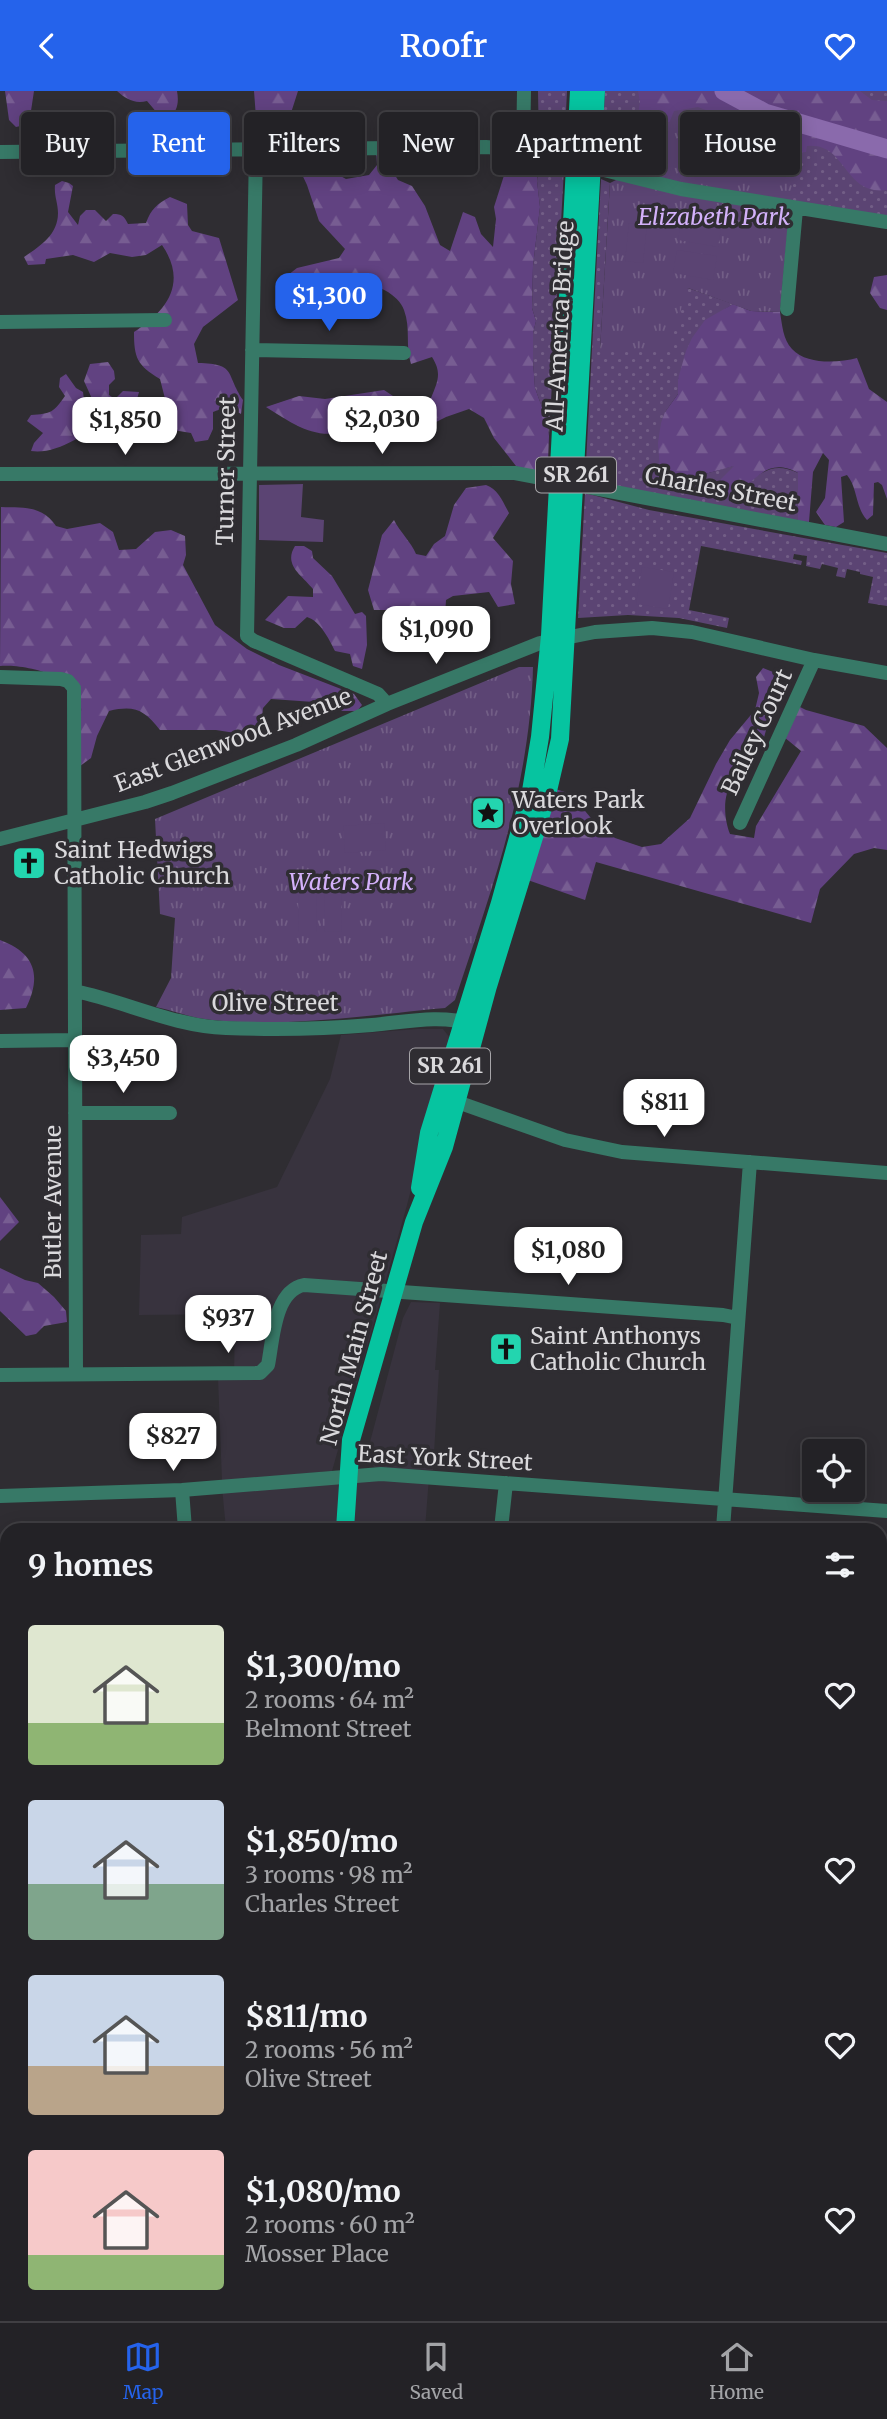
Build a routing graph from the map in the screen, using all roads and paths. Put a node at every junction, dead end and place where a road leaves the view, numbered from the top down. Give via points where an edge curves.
1 (524, 91) edge
2 (579, 91) edge
3 (596, 91) edge
4 (525, 112) edge
5 (365, 149) edge
6 (492, 149) edge
7 (244, 150) edge
8 (0, 152) edge
9 (256, 175) edge
10 (624, 175) edge
11 (796, 209) junction
12 (887, 222) edge
13 (787, 309) dead end
14 (165, 320) dead end
15 (0, 322) edge
16 (252, 350) junction
17 (404, 353) dead end
18 (0, 474) edge
19 (248, 474) junction
20 (887, 544) edge
21 (814, 660) junction
22 (887, 673) edge
23 (0, 677) edge
24 (387, 704) junction
25 (73, 821) junction
26 (740, 823) dead end
27 (0, 839) edge
28 (522, 852) junction
29 (75, 991) junction
30 (474, 1015) junction
31 (75, 1040) junction
32 (0, 1041) edge
33 (448, 1099) junction
34 (75, 1113) junction
35 (170, 1113) dead end
36 (750, 1162) junction
37 (887, 1173) edge
38 (394, 1292) junction
39 (737, 1318) junction
40 (76, 1374) junction
41 (0, 1375) edge
42 (347, 1476) junction
43 (506, 1483) junction
44 (182, 1490) junction
45 (0, 1496) edge
46 (725, 1499) junction
47 (887, 1511) edge
48 (185, 1523) edge
49 (345, 1523) edge
50 (502, 1523) edge
51 (723, 1523) edge

1 - 4 street
2 - 28 main road, All-America Bridge / SR 261 via 546,684
3 - 28 main road, All-America Bridge / SR 261 via 560,739 547,795
5 - 6 street
7 - 8 street
9 - 16 street, Turner Street
10 - 11 street
11 - 12 street
11 - 13 street
14 - 15 street
16 - 17 street
16 - 19 street, Turner Street
18 - 19 street, Charles Street
19 - 20 street, Charles Street via 515,473
19 - 24 street, Turner Street via 247,638 378,694
21 - 22 street, East Glenwood Avenue
21 - 24 street, East Glenwood Avenue via 691,632 652,628 595,632 540,643
21 - 26 street, Bailey Court
23 - 25 street, Butler Avenue via 61,678 72,685
24 - 25 street, East Glenwood Avenue via 172,793
25 - 27 street, East Glenwood Avenue
25 - 29 street, Butler Avenue
28 - 30 main road, North Main Street / SR 261
29 - 30 street, Olive Street via 174,1021 223,1028 370,1025
29 - 31 street, Butler Avenue
30 - 33 main road, North Main Street / SR 261
31 - 32 street
31 - 34 street, Butler Avenue
33 - 36 street via 589,1146 654,1156
33 - 38 main road, North Main Street / SR 261 via 444,1147 414,1222
34 - 35 street
34 - 40 street, Butler Avenue
36 - 37 street
36 - 39 street
38 - 39 street
38 - 40 street via 295,1287 283,1300 268,1365 260,1373
38 - 42 main road, North Main Street / SR 261 via 351,1440
39 - 46 street
40 - 41 street
42 - 43 street, East York Street
42 - 44 street, East York Street
42 - 49 main road, North Main Street / SR 261
43 - 46 street, East York Street
43 - 50 street
44 - 45 street, East York Street
44 - 48 street
46 - 47 street, East York Street
46 - 51 street

